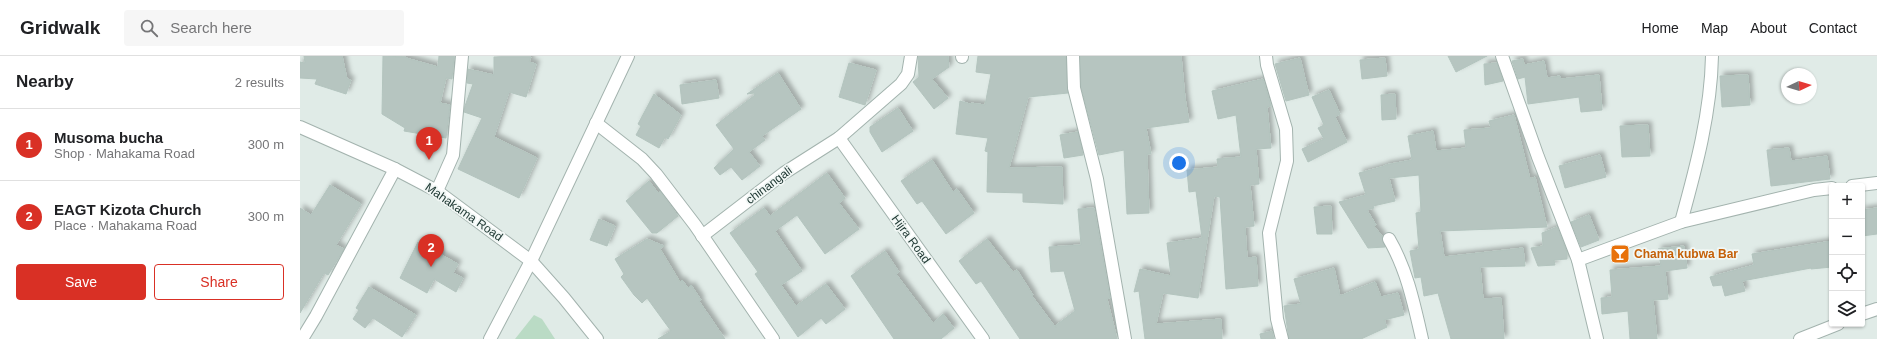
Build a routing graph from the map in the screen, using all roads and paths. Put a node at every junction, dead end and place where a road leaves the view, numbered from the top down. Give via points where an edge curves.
1 (462, 56) edge
2 (628, 56) edge
3 (912, 56) edge
4 (1073, 56) edge
5 (1266, 56) edge
6 (1502, 56) edge
7 (1712, 56) edge
8 (596, 123) junction
9 (300, 128) edge
10 (839, 138) junction
11 (395, 169) junction
12 (1877, 183) edge
13 (1865, 184) edge
14 (1829, 188) edge
15 (437, 191) junction
16 (1681, 222) junction
17 (702, 236) junction
18 (1389, 239) dead end
19 (1578, 260) junction
20 (531, 262) junction
21 (1877, 309) edge
22 (1865, 313) edge
23 (1830, 327) edge
24 (302, 339) edge
25 (490, 339) edge
26 (597, 339) edge
27 (773, 339) edge
28 (983, 339) edge
29 (1125, 339) edge
30 (1282, 339) edge
31 (1422, 339) edge
32 (1597, 339) edge
33 (1800, 339) edge

1 - 15 street via 453,155
2 - 8 street
3 - 10 street, chinangali via 908,74 901,84
4 - 29 street via 1074,88 1097,179
5 - 30 street via 1286,129 1286,161 1269,233 1277,319
6 - 19 street
7 - 16 street via 1710,94
8 - 17 street via 642,159
8 - 20 street
9 - 11 street, Mahakama Road
10 - 17 street, chinangali via 784,173
10 - 28 street, Hijra Road
11 - 15 street, Mahakama Road
11 - 24 street
12 - 13 street
14 - 16 street
15 - 20 street, Mahakama Road
16 - 19 street
17 - 27 street
18 - 31 street via 1401,260
19 - 32 street
20 - 25 street
20 - 26 street, Mahakama Road
21 - 22 street
23 - 33 street

